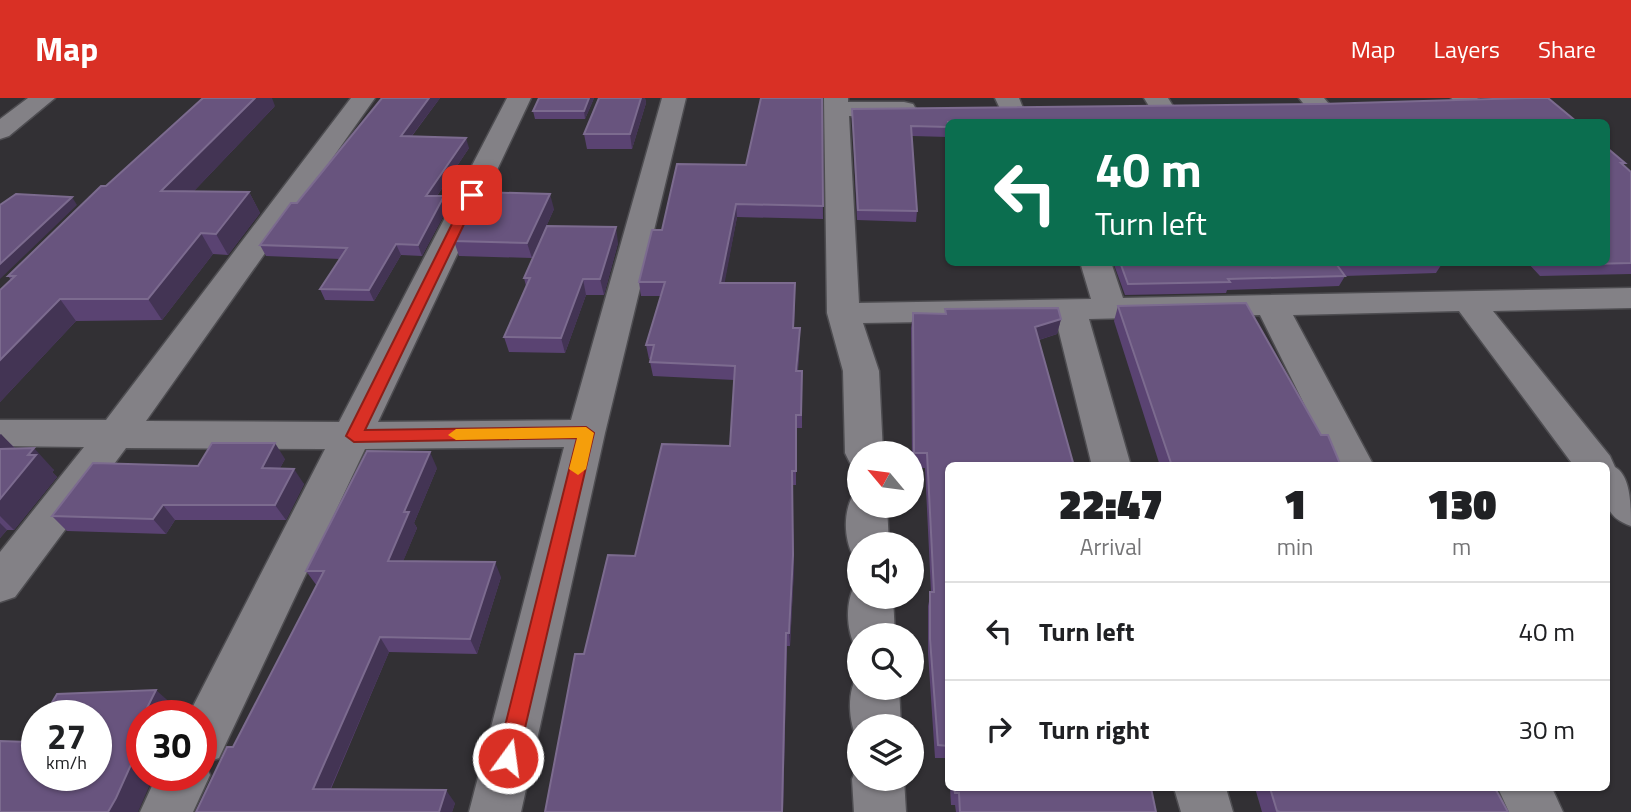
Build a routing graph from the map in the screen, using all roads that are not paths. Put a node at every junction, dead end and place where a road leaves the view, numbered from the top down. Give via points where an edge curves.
1 (43, 98) edge
2 (363, 98) edge
3 (519, 98) edge
4 (674, 98) edge
5 (1464, 99) edge
6 (1503, 99) edge
7 (1438, 101) edge
8 (836, 104) edge
9 (1001, 105) edge
10 (1038, 107) edge
11 (932, 109) edge
12 (1487, 119) edge
13 (0, 131) edge
14 (1096, 266) edge
15 (1631, 298) edge
16 (1468, 302) junction
17 (1272, 307) junction
18 (1111, 309) junction
19 (1070, 310) junction
20 (844, 313) junction
21 (0, 433) edge
22 (586, 433) junction
23 (116, 434) junction
24 (354, 436) junction
25 (864, 441) edge
26 (1111, 462) edge
27 (1353, 462) edge
28 (1593, 462) edge
29 (1610, 484) edge
30 (1631, 510) edge
31 (0, 584) edge
32 (217, 709) edge
33 (176, 791) edge
34 (879, 791) edge
35 (1201, 791) edge
36 (1526, 791) edge
37 (166, 812) edge
38 (495, 812) edge
39 (880, 812) edge
40 (1207, 812) edge
41 (1537, 812) edge

1 - 13 street
2 - 23 street
3 - 24 street
4 - 22 street
5 - 6 street
5 - 7 street
5 - 12 street
8 - 11 street
8 - 20 street
9 - 10 street
14 - 18 street
15 - 16 street
16 - 17 street
16 - 28 street
17 - 18 street
17 - 27 street
18 - 19 street
19 - 20 street
19 - 26 street
20 - 25 street via 861,371
21 - 23 street
22 - 24 street
22 - 38 street
23 - 24 street
23 - 31 street
24 - 32 street
29 - 30 street
33 - 37 street
34 - 39 street
35 - 40 street
36 - 41 street

